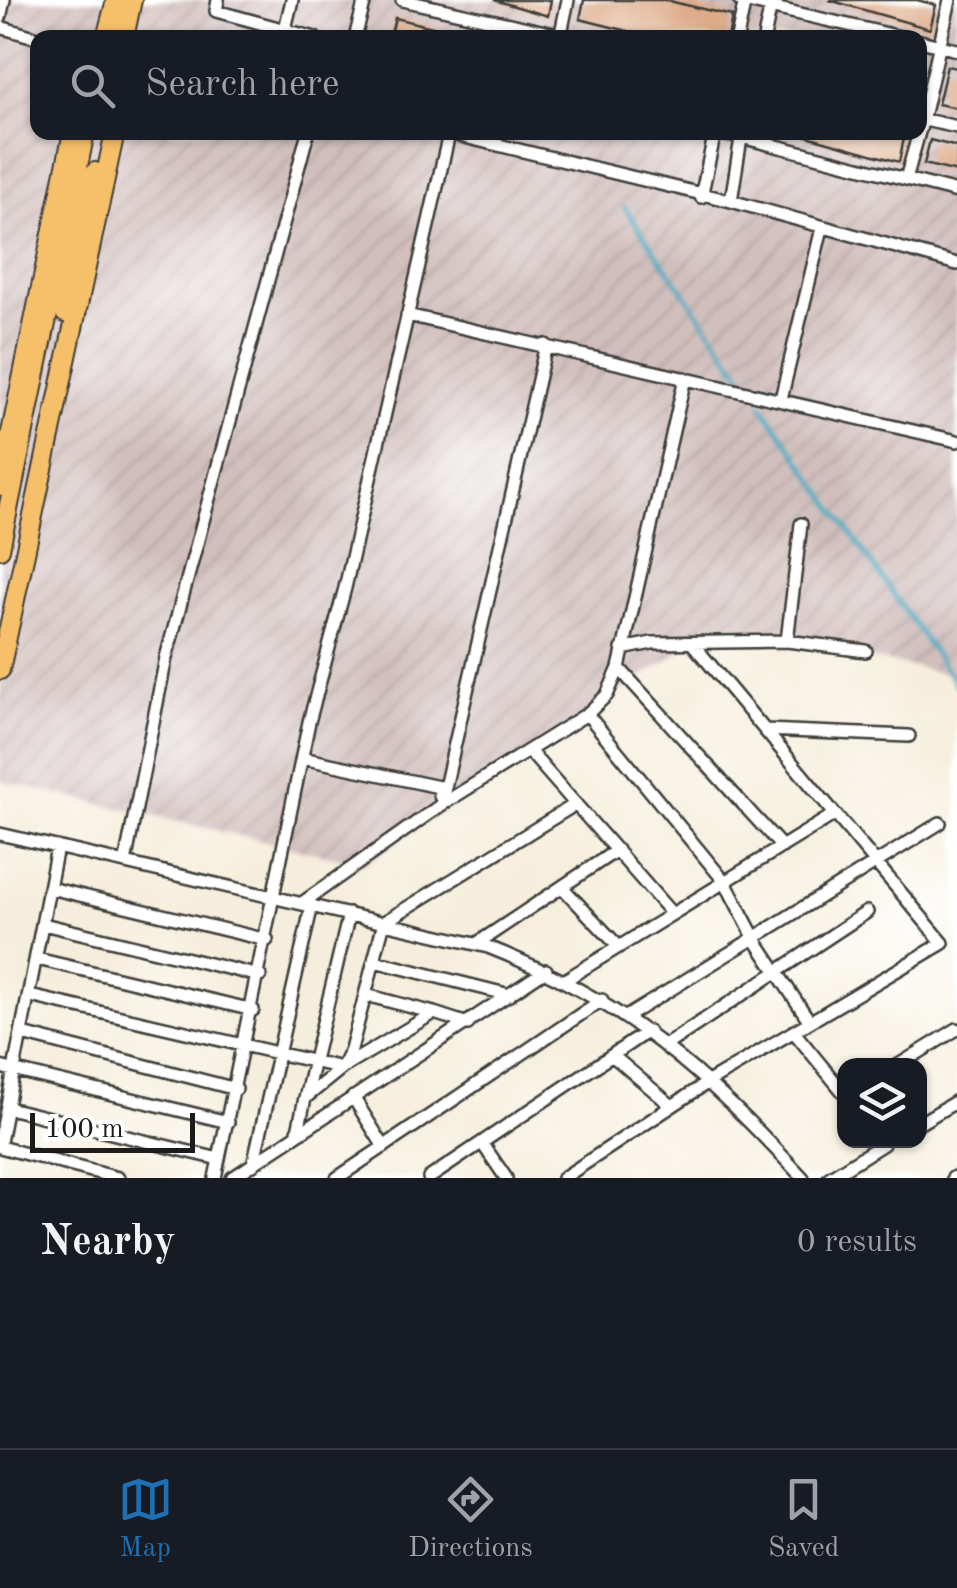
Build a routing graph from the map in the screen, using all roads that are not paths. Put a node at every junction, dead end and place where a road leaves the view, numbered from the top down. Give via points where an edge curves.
1 (4, 0) edge
2 (116, 0) edge
3 (132, 0) edge
4 (218, 0) edge
5 (292, 0) edge
6 (365, 0) edge
7 (402, 0) edge
8 (568, 0) edge
9 (743, 0) edge
10 (950, 0) edge
11 (771, 3) edge
12 (0, 18) edge
13 (0, 28) edge
14 (285, 29) junction
15 (108, 30) edge
16 (126, 30) edge
17 (288, 30) edge
18 (358, 30) edge
19 (537, 30) edge
20 (565, 30) edge
21 (737, 30) edge
22 (766, 30) edge
23 (874, 30) edge
24 (30, 36) edge
25 (927, 43) edge
26 (940, 46) junction
27 (957, 50) edge
28 (927, 98) edge
29 (927, 126) edge
30 (957, 127) edge
31 (71, 140) edge
32 (83, 140) edge
33 (102, 140) edge
34 (113, 140) edge
35 (306, 140) edge
36 (444, 140) edge
37 (474, 140) edge
38 (711, 140) edge
39 (741, 140) edge
40 (761, 140) edge
41 (916, 140) edge
42 (906, 179) junction
43 (957, 192) edge
44 (701, 197) junction
45 (731, 201) junction
46 (822, 228) junction
47 (957, 264) edge
48 (407, 314) junction
49 (546, 345) junction
50 (685, 378) junction
51 (781, 399) junction
52 (957, 441) edge
53 (0, 486) edge
54 (801, 524) dead end
55 (0, 549) edge
56 (0, 622) edge
57 (787, 641) junction
58 (692, 643) junction
59 (622, 649) junction
60 (866, 651) dead end
61 (618, 668) junction
62 (0, 670) edge
63 (587, 714) junction
64 (765, 730) junction
65 (909, 736) dead end
66 (530, 752) junction
67 (302, 758) junction
68 (576, 804) junction
69 (441, 806) junction
70 (836, 814) junction
71 (940, 823) dead end
72 (0, 834) edge
73 (782, 846) junction
74 (58, 848) junction
75 (617, 850) junction
76 (125, 863) junction
77 (877, 863) junction
78 (724, 882) junction
79 (562, 886) junction
80 (50, 888) junction
81 (276, 897) junction
82 (307, 904) junction
83 (867, 912) dead end
84 (350, 914) junction
85 (672, 914) junction
86 (384, 922) junction
87 (44, 924) junction
88 (957, 937) edge
89 (267, 940) junction
90 (754, 940) junction
91 (476, 944) junction
92 (619, 947) junction
93 (937, 947) junction
94 (37, 959) junction
95 (374, 961) junction
96 (546, 970) junction
97 (777, 972) junction
98 (260, 976) junction
99 (565, 980) junction
100 (366, 994) junction
101 (510, 995) junction
102 (30, 996) junction
103 (602, 1000) junction
104 (253, 1010) junction
105 (434, 1013) junction
106 (626, 1018) junction
107 (810, 1022) junction
108 (468, 1024) junction
109 (957, 1029) edge
110 (648, 1031) junction
111 (794, 1032) junction
112 (23, 1034) junction
113 (666, 1045) junction
114 (245, 1046) junction
115 (281, 1053) junction
116 (613, 1056) junction
117 (910, 1058) edge
118 (314, 1062) junction
119 (0, 1067) edge
120 (342, 1068) junction
121 (16, 1071) junction
122 (710, 1081) junction
123 (837, 1085) edge
124 (236, 1089) junction
125 (305, 1098) junction
126 (353, 1098) junction
127 (672, 1106) junction
128 (955, 1106) edge
129 (8, 1108) junction
130 (927, 1120) edge
131 (228, 1122) junction
132 (298, 1131) junction
133 (482, 1143) junction
134 (0, 1144) edge
135 (384, 1147) junction
136 (875, 1148) edge
137 (220, 1159) junction
138 (254, 1165) junction
139 (572, 1176) edge
140 (118, 1178) edge
141 (215, 1178) edge
142 (232, 1178) edge
143 (337, 1178) edge
144 (429, 1178) edge
145 (506, 1178) edge
146 (802, 1178) edge
147 (828, 1178) edge

1 - 12 street
2 - 15 highway
3 - 16 highway
4 - 14 street via 216,11
5 - 14 street
6 - 18 street
7 - 19 street
8 - 20 street
9 - 11 street
9 - 21 street
10 - 26 street
11 - 22 street
11 - 23 street
13 - 24 street
14 - 17 street
25 - 26 street
26 - 27 street
26 - 28 street
29 - 30 street
31 - 53 highway
32 - 55 highway
33 - 56 highway
34 - 62 highway
35 - 76 street via 166,658
36 - 48 street
37 - 44 street
38 - 44 street
39 - 45 street
40 - 42 street
41 - 42 street
42 - 43 street
44 - 45 street
45 - 46 street
46 - 47 street
46 - 51 street
48 - 49 street
48 - 67 street
49 - 50 street
49 - 69 street
50 - 51 street
50 - 59 street
51 - 52 street
54 - 57 street
57 - 58 street
57 - 60 street
58 - 59 street
58 - 64 street
59 - 61 street
61 - 63 street via 607,695
61 - 73 street
63 - 66 street
63 - 78 street
64 - 65 street
64 - 70 street
66 - 68 street
66 - 69 street
67 - 69 street via 439,787
67 - 81 street
68 - 75 street
68 - 86 street
69 - 82 street
70 - 73 street
70 - 77 street
71 - 77 street
72 - 74 street
73 - 78 street
74 - 76 street
74 - 80 street
75 - 79 street
75 - 85 street
76 - 81 street
77 - 90 street
77 - 93 street via 944,943
78 - 85 street
78 - 90 street
79 - 91 street
79 - 92 street
80 - 87 street
80 - 89 street
81 - 82 street
81 - 89 street
82 - 84 street
82 - 115 street
83 - 97 street
84 - 86 street
84 - 118 street
85 - 92 street
86 - 91 street
86 - 95 street
87 - 94 street
87 - 98 street
88 - 93 street
89 - 98 street
90 - 97 street
90 - 106 street
91 - 96 street
92 - 99 street
93 - 107 street
94 - 102 street
94 - 104 street
95 - 100 street
95 - 101 street
96 - 99 street
96 - 101 street
97 - 107 street
97 - 113 street
98 - 104 street
99 - 103 street
100 - 105 street
100 - 120 street
101 - 108 street
102 - 112 street
102 - 114 street
103 - 106 street
103 - 135 street
104 - 114 street
105 - 108 street
105 - 120 street
106 - 110 street
107 - 111 street
108 - 126 street
109 - 117 street
110 - 113 street
110 - 116 street
111 - 122 street
111 - 123 street
112 - 121 street
112 - 124 street
113 - 122 street
114 - 115 street
114 - 124 street
115 - 118 street
115 - 138 street
116 - 127 street
116 - 133 street
118 - 120 street
118 - 125 street
119 - 121 street
120 - 125 street
121 - 129 street
121 - 131 street
122 - 127 street
122 - 146 street
124 - 131 street
125 - 132 street
126 - 132 street
126 - 135 street
127 - 139 street
128 - 130 street
129 - 134 street
129 - 137 street
131 - 137 street
132 - 138 street
133 - 144 street
133 - 145 street
134 - 140 street
135 - 143 street
136 - 147 street
137 - 141 street
138 - 142 street

